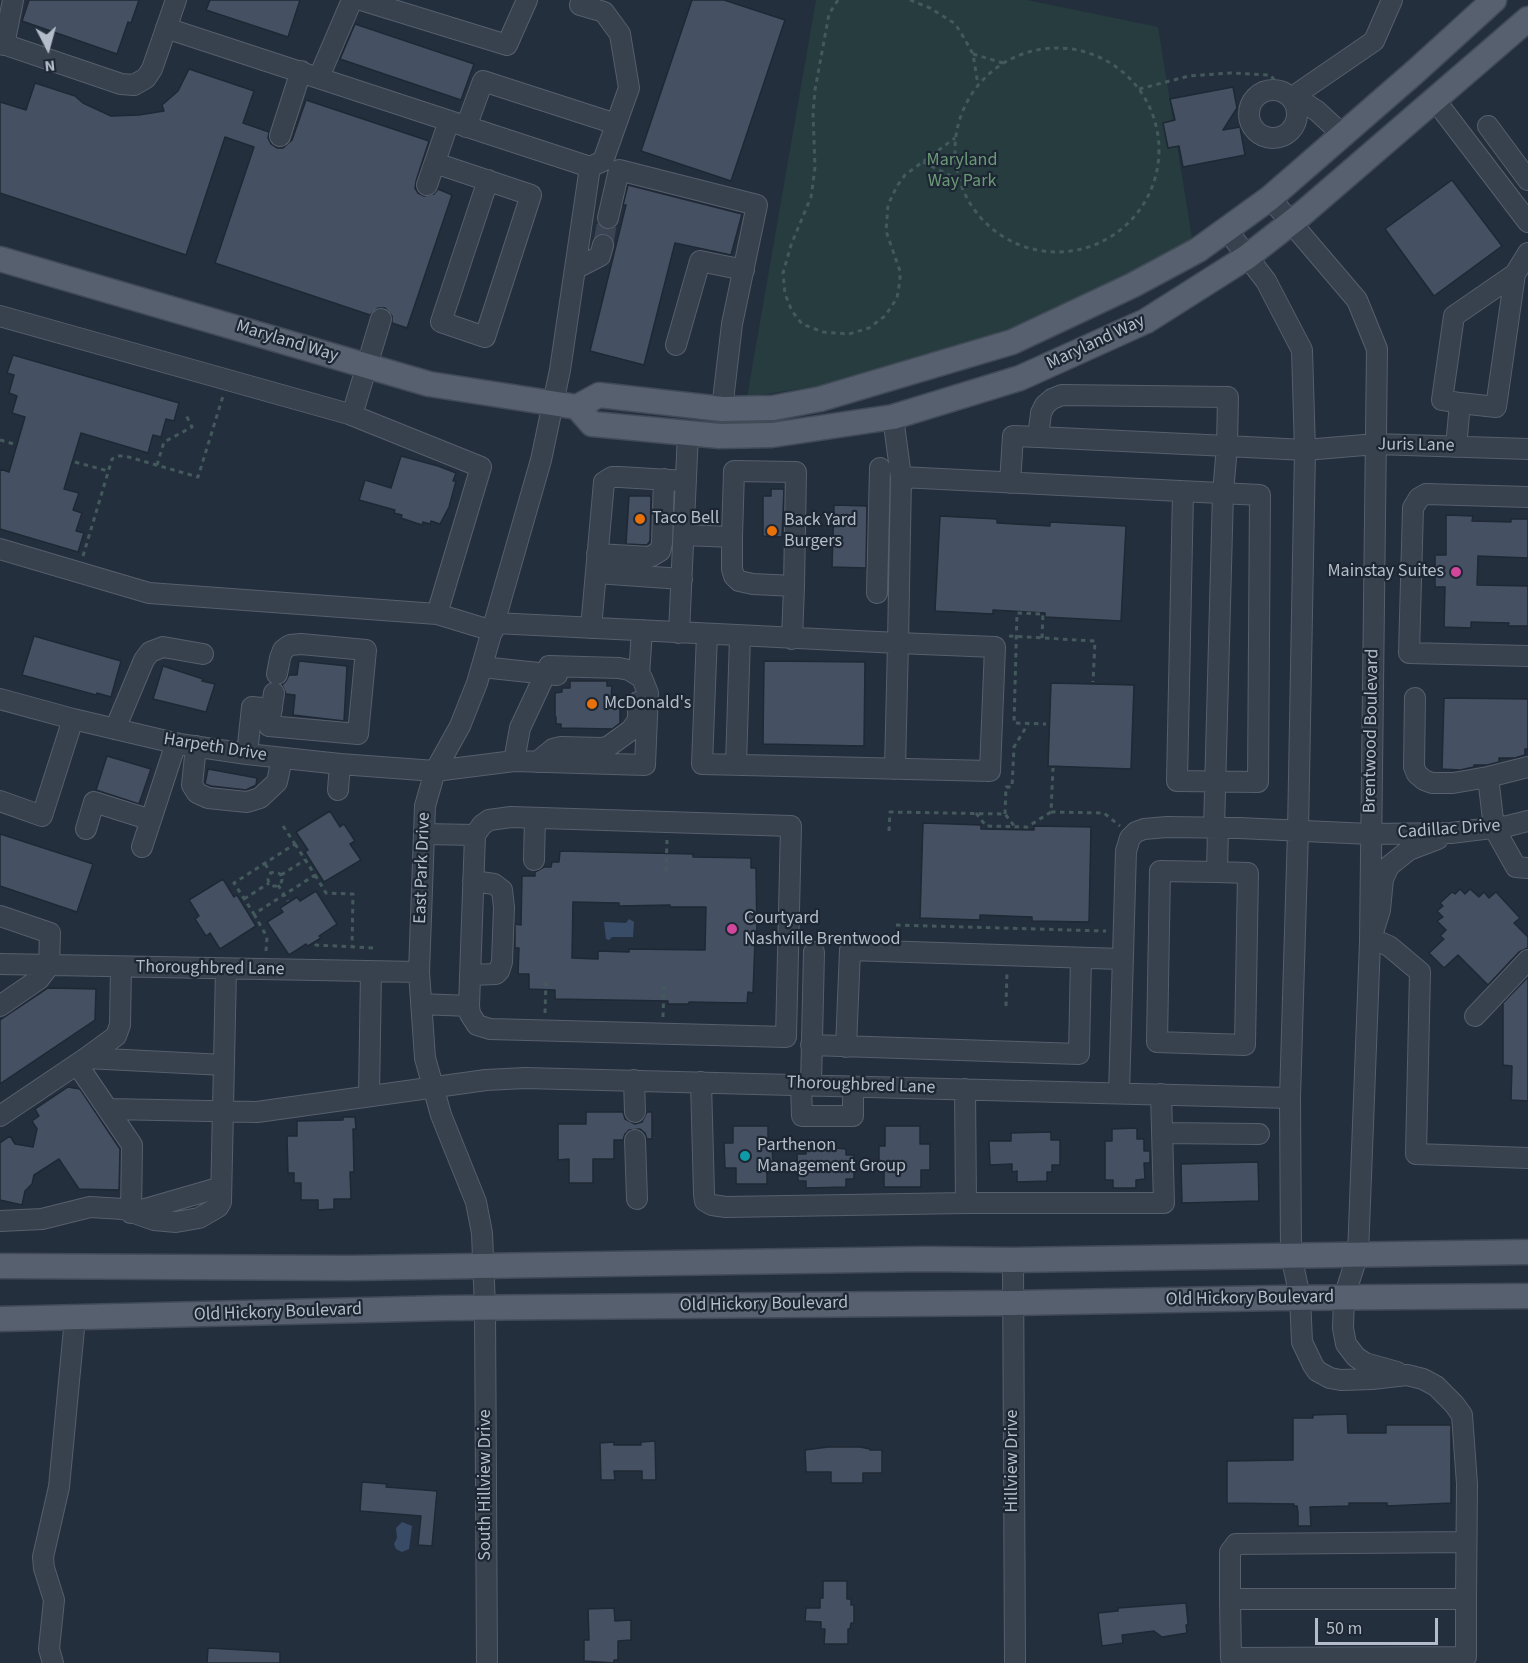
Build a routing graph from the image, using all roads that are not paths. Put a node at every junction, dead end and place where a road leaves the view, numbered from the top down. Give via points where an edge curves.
1 (13, 0) edge
2 (176, 0) edge
3 (352, 0) edge
4 (362, 0) edge
5 (527, 0) edge
6 (1392, 0) edge
7 (1494, 0) edge
8 (1503, 0) edge
9 (580, 5) dead end
10 (1525, 22) edge
11 (166, 28) junction
12 (2, 44) edge
13 (310, 74) junction
14 (1435, 100) junction
15 (458, 124) junction
16 (616, 124) junction
17 (1488, 126) dead end
18 (1343, 135) junction
19 (280, 136) dead end
20 (435, 163) junction
21 (590, 167) junction
22 (488, 180) junction
23 (1528, 180) edge
24 (427, 185) dead end
25 (1270, 198) junction
26 (608, 218) tunnel mouth
27 (1291, 222) junction
28 (1528, 222) edge
29 (1227, 230) junction
30 (603, 245) tunnel mouth
31 (1528, 253) edge
32 (1247, 257) junction
33 (0, 259) edge
34 (575, 269) junction
35 (744, 270) junction
36 (1515, 274) junction
37 (0, 316) edge
38 (381, 319) dead end
39 (676, 345) dead end
40 (367, 366) junction
41 (883, 381) junction
42 (1460, 403) junction
43 (552, 404) junction
44 (577, 407) junction
45 (722, 409) junction
46 (352, 415) junction
47 (893, 417) junction
48 (688, 433) junction
49 (1038, 437) junction
50 (1376, 444) junction
51 (1227, 446) junction
52 (1456, 447) junction
53 (1528, 449) edge
54 (1305, 450) junction
55 (880, 468) dead end
56 (901, 477) junction
57 (664, 479) junction
58 (686, 481) junction
59 (1010, 483) junction
60 (1183, 492) junction
61 (1223, 493) junction
62 (1528, 497) edge
63 (684, 535) junction
64 (732, 537) junction
65 (0, 549) edge
66 (596, 564) junction
67 (682, 579) junction
68 (794, 586) junction
69 (877, 593) dead end
70 (437, 614) junction
71 (494, 627) junction
72 (591, 628) junction
73 (642, 630) junction
74 (679, 633) junction
75 (707, 634) junction
76 (740, 636) junction
77 (792, 639) junction
78 (898, 643) junction
79 (203, 654) dead end
80 (1528, 656) edge
81 (482, 667) junction
82 (546, 673) junction
83 (639, 676) junction
84 (275, 692) junction
85 (1415, 698) dead end
86 (0, 699) edge
87 (73, 719) junction
88 (115, 729) junction
89 (358, 734) junction
90 (176, 743) junction
91 (196, 747) junction
92 (247, 754) junction
93 (282, 758) junction
94 (514, 761) junction
95 (537, 762) junction
96 (348, 765) junction
97 (736, 765) junction
98 (1528, 767) edge
99 (895, 769) junction
100 (435, 771) junction
101 (1488, 777) junction
102 (1216, 782) junction
103 (338, 790) dead end
104 (0, 801) edge
105 (536, 818) junction
106 (151, 820) junction
107 (1528, 821) edge
108 (1216, 828) junction
109 (1494, 828) junction
110 (86, 829) dead end
111 (1298, 831) junction
112 (1457, 832) junction
113 (424, 834) junction
114 (1370, 834) junction
115 (475, 836) junction
116 (142, 847) dead end
117 (534, 860) dead end
118 (1522, 867) edge
119 (1218, 872) junction
120 (473, 881) junction
121 (1528, 886) edge
122 (0, 916) edge
123 (1370, 942) junction
124 (814, 952) dead end
125 (1081, 958) junction
126 (1121, 959) junction
127 (1528, 960) edge
128 (0, 964) edge
129 (49, 966) junction
130 (121, 967) junction
131 (225, 969) junction
132 (370, 972) junction
133 (419, 972) junction
134 (470, 975) junction
135 (421, 1004) junction
136 (0, 1006) edge
137 (469, 1006) junction
138 (1475, 1016) dead end
139 (786, 1036) junction
140 (811, 1041) junction
141 (846, 1047) junction
142 (82, 1061) junction
143 (224, 1065) junction
144 (634, 1080) junction
145 (701, 1082) junction
146 (806, 1085) junction
147 (854, 1086) junction
148 (432, 1087) junction
149 (965, 1089) junction
150 (1119, 1093) junction
151 (1161, 1094) junction
152 (369, 1095) junction
153 (1290, 1098) junction
154 (109, 1108) junction
155 (223, 1112) junction
156 (635, 1112) dead end
157 (0, 1116) edge
158 (1162, 1133) junction
159 (1259, 1134) dead end
160 (635, 1140) dead end
161 (1528, 1158) edge
162 (637, 1199) dead end
163 (966, 1203) junction
164 (131, 1213) junction
165 (0, 1221) edge
166 (1528, 1252) edge
167 (1358, 1254) junction
168 (1291, 1255) junction
169 (1012, 1260) junction
170 (0, 1266) edge
171 (484, 1267) junction
172 (1528, 1296) edge
173 (1300, 1297) junction
174 (1344, 1298) junction
175 (1013, 1303) junction
176 (485, 1308) junction
177 (75, 1318) junction
178 (0, 1319) edge
179 (1404, 1375) junction
180 (1466, 1542) junction
181 (1230, 1599) junction
182 (1466, 1599) junction
183 (53, 1663) edge
184 (487, 1663) edge
185 (1015, 1663) edge

1 - 12 street
2 - 11 street
3 - 13 street
4 - 5 street via 507,45
6 - 18 street via 1374,41 1290,98 1317,111
7 - 18 main road, Maryland Way
8 - 10 main road
9 - 16 street via 604,12 620,34 629,87
10 - 14 main road, Maryland Way
11 - 12 street via 150,73 131,85
11 - 13 street
13 - 15 street
13 - 19 street
14 - 27 main road, Maryland Way
14 - 28 street
15 - 16 street via 483,81
15 - 20 street
15 - 21 street
16 - 21 street via 603,161
17 - 23 street
18 - 25 main road, Maryland Way
20 - 22 street
20 - 24 street
21 - 34 street, East Park Drive
22 - 22 street via 531,195 485,337 441,322
25 - 27 street, Brentwood Boulevard
25 - 29 main road, Maryland Way
26 - 35 street via 619,170 758,205
27 - 32 main road, Maryland Way
27 - 50 street, Brentwood Boulevard via 1357,300 1377,350
29 - 32 street
29 - 41 main road, Maryland Way via 1133,285 1012,342
30 - 34 street via 600,256
31 - 36 street
32 - 47 main road, Maryland Way via 1146,321 1020,378
32 - 54 street via 1266,281 1302,350
33 - 40 main road, Maryland Way
34 - 43 street, East Park Drive via 561,370
35 - 39 street via 700,261
35 - 45 street via 732,324
36 - 42 street via 1496,407
36 - 42 street via 1454,316 1442,400
37 - 46 street
38 - 40 street
40 - 43 main road, Maryland Way via 429,384
40 - 46 street
41 - 45 main road, Maryland Way via 773,408
41 - 47 main road
42 - 52 street
43 - 44 main road, Maryland Way
43 - 71 street, East Park Drive via 541,460
44 - 45 main road, Maryland Way via 598,395
44 - 48 main road, Maryland Way via 592,424
46 - 70 street via 481,467
47 - 48 main road, Maryland Way via 772,435
47 - 56 street
48 - 58 street
49 - 51 street, Juris Lane
49 - 51 street via 1045,405 1062,395 1228,397
49 - 59 street, Juris Lane via 1013,436
50 - 52 street, Juris Lane
50 - 54 street, Juris Lane
50 - 114 street, Brentwood Boulevard
51 - 54 street, Juris Lane
51 - 61 street
52 - 53 street, Juris Lane
54 - 111 street
55 - 69 street
56 - 59 street
56 - 78 street
57 - 58 street
57 - 66 street via 660,551 645,558
57 - 66 street via 612,477 604,482
58 - 63 street
59 - 60 street
60 - 61 street
60 - 102 street via 1177,781
61 - 102 street
61 - 102 street via 1260,495 1258,782
62 - 80 street via 1426,494 1419,498 1413,508 1409,653
63 - 64 street
63 - 67 street
64 - 68 street via 732,569 736,579 743,583
64 - 68 street via 734,471 796,472
65 - 70 street via 149,593
66 - 67 street
66 - 72 street
67 - 74 street
68 - 77 street
70 - 71 street
71 - 72 street
71 - 81 street, East Park Drive
72 - 73 street
73 - 74 street
73 - 83 street
74 - 75 street
75 - 76 street
75 - 97 street via 702,764
76 - 77 street
76 - 97 street
77 - 78 street
78 - 99 street
78 - 99 street via 995,647 990,771
79 - 88 street via 163,647 150,652
81 - 82 street
81 - 100 street, East Park Drive via 460,726
82 - 83 street via 549,666 561,666 620,668
82 - 94 street via 520,728
82 - 95 street via 624,680 635,687 638,720 609,746 561,747
83 - 95 street, Harpeth Drive via 648,693 645,765
84 - 89 street via 269,726
84 - 89 street via 280,658 290,645 366,650
84 - 92 street via 252,707
85 - 101 street via 1417,774 1432,783
86 - 87 street, Harpeth Drive
87 - 88 street, Harpeth Drive
87 - 104 street via 42,816
88 - 90 street, Harpeth Drive
89 - 96 street
90 - 91 street, Harpeth Drive
90 - 106 street
91 - 92 street, Harpeth Drive
91 - 93 street via 192,785 197,793 208,798 246,802 260,798 277,782
92 - 93 street, Harpeth Drive
93 - 96 street, Harpeth Drive
94 - 95 street, Harpeth Drive
94 - 100 street, Harpeth Drive
96 - 100 street, Harpeth Drive
96 - 103 street
97 - 99 street
98 - 101 street
100 - 113 street, East Park Drive via 424,806
101 - 109 street
102 - 108 street
105 - 115 street via 489,820
105 - 117 street
105 - 139 street via 791,826
106 - 110 street via 94,802
106 - 116 street
107 - 109 street, Cadillac Drive
108 - 111 street, Cadillac Drive
108 - 119 street
108 - 126 street, Cadillac Drive via 1153,828 1132,836 1126,851
109 - 112 street, Cadillac Drive
109 - 118 street
111 - 114 street, Cadillac Drive
111 - 153 street
112 - 114 street, Cadillac Drive
112 - 123 street via 1409,850 1389,866
113 - 115 street
113 - 133 street, East Park Drive
114 - 123 street, Brentwood Boulevard
115 - 120 street
118 - 121 street
119 - 119 street via 1248,873 1245,1045 1157,1042 1160,871
120 - 134 street
120 - 134 street via 494,884 502,890 504,907 499,971 487,976
122 - 129 street via 50,933
123 - 161 street via 1389,946 1420,972 1416,1154
123 - 167 street, Brentwood Boulevard
124 - 140 street
125 - 126 street
125 - 141 street via 849,951
125 - 141 street via 1079,1054
126 - 150 street
127 - 138 street
128 - 129 street, Thoroughbred Lane
129 - 130 street, Thoroughbred Lane
129 - 136 street via 39,979
130 - 131 street, Thoroughbred Lane
130 - 142 street via 119,1030
131 - 132 street, Thoroughbred Lane
131 - 143 street
132 - 133 street, Thoroughbred Lane
132 - 152 street
133 - 135 street, East Park Drive
134 - 137 street
135 - 137 street
135 - 148 street, East Park Drive via 425,1059
137 - 139 street via 473,1020 483,1027
139 - 140 street
140 - 141 street
140 - 146 street
142 - 143 street
142 - 154 street
142 - 157 street
143 - 155 street
144 - 145 street, Thoroughbred Lane
144 - 148 street, Thoroughbred Lane via 508,1078
144 - 156 street
145 - 146 street, Thoroughbred Lane
145 - 163 street via 704,1194 705,1201 712,1205
146 - 147 street, Thoroughbred Lane
146 - 147 street via 802,1116 853,1116
147 - 149 street, Thoroughbred Lane
148 - 152 street, Thoroughbred Lane
148 - 171 street, East Park Drive via 476,1202
149 - 150 street, Thoroughbred Lane
149 - 163 street
150 - 151 street, Thoroughbred Lane
151 - 153 street, Thoroughbred Lane
151 - 158 street
152 - 155 street, Thoroughbred Lane via 256,1112
153 - 168 street
154 - 155 street, Thoroughbred Lane
154 - 164 street via 132,1145
155 - 164 street via 218,1207 199,1218 176,1222
158 - 159 street
158 - 163 street via 1164,1203
160 - 162 street
164 - 165 street via 90,1207 42,1219
166 - 167 main road
167 - 168 main road
167 - 174 street, Brentwood Boulevard
168 - 169 main road
168 - 173 street
169 - 171 main road
169 - 175 street, Hillview Drive
170 - 171 main road
171 - 176 street, East Park Drive
172 - 174 main road, Old Hickory Boulevard
173 - 174 main road, Old Hickory Boulevard
173 - 175 main road, Old Hickory Boulevard
173 - 179 street via 1302,1342 1317,1371 1341,1380
174 - 179 street, Brentwood Boulevard via 1344,1334 1353,1354 1365,1363
175 - 176 main road, Old Hickory Boulevard
175 - 185 street, Hillview Drive
176 - 177 main road, Old Hickory Boulevard
176 - 184 street, South Hillview Drive
177 - 178 main road, Old Hickory Boulevard
177 - 183 street via 59,1486 43,1557 54,1600 49,1649
179 - 180 street, Brentwood Boulevard via 1436,1386 1462,1415
180 - 181 street via 1236,1544 1230,1552
180 - 182 street, Brentwood Boulevard
181 - 182 street
181 - 182 street, Brentwood Boulevard via 1231,1658 1466,1657

